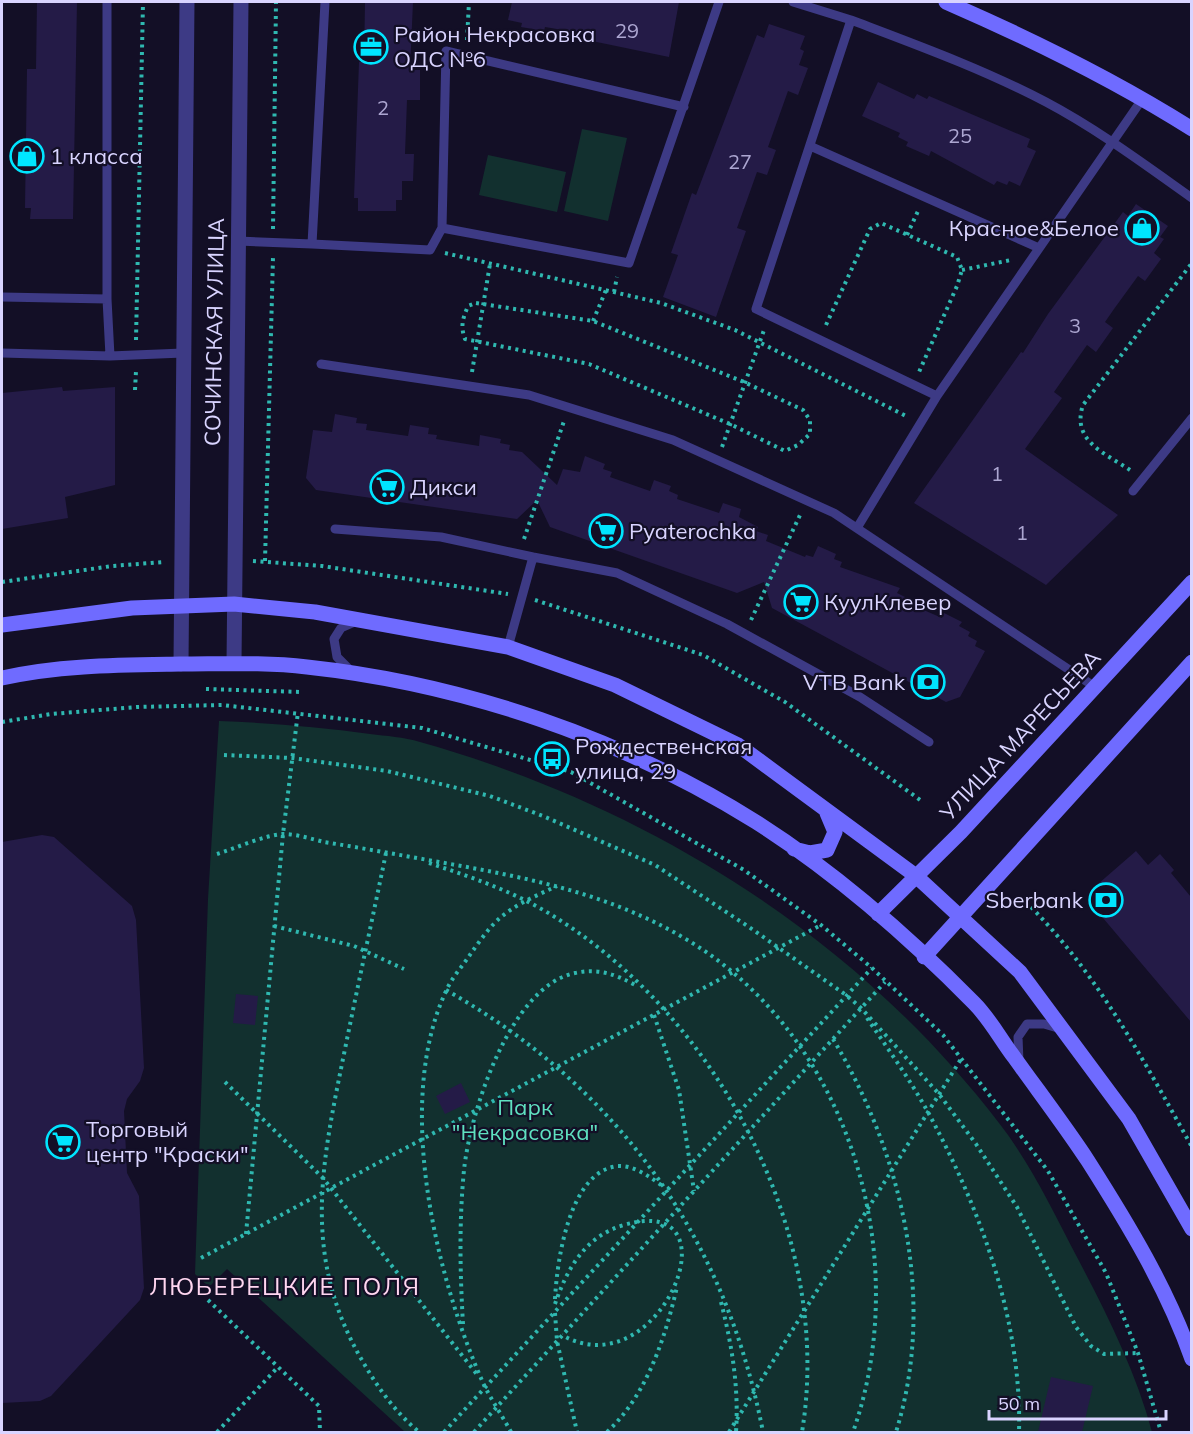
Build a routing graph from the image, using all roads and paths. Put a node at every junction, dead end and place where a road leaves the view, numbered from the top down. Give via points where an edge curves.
1 (107, 2) edge
2 (143, 2) edge
3 (187, 2) edge
4 (241, 2) edge
5 (276, 2) edge
6 (325, 2) edge
7 (469, 2) edge
8 (719, 2) edge
9 (793, 2) edge
10 (946, 2) edge
11 (851, 20) junction
12 (467, 55) junction
13 (1143, 98) junction
14 (684, 107) junction
15 (1191, 129) edge
16 (1113, 142) junction
17 (810, 146) junction
18 (924, 197) junction
19 (1191, 198) edge
20 (442, 228) junction
21 (907, 235) junction
22 (238, 241) junction
23 (273, 243) junction
24 (312, 244) junction
25 (430, 250) junction
26 (1037, 252) junction
27 (1191, 263) edge
28 (490, 264) junction
29 (962, 270) junction
30 (606, 290) junction
31 (2, 297) edge
32 (107, 299) junction
33 (484, 303) junction
34 (771, 316) junction
35 (593, 321) junction
36 (819, 339) junction
37 (758, 341) junction
38 (476, 343) junction
39 (2, 353) edge
40 (183, 353) junction
41 (136, 354) junction
42 (110, 356) junction
43 (321, 364) dead end
44 (744, 382) junction
45 (913, 385) junction
46 (471, 386) junction
47 (937, 396) junction
48 (568, 407) junction
49 (1191, 418) edge
50 (921, 423) junction
51 (730, 424) junction
52 (717, 460) junction
53 (1143, 479) junction
54 (1133, 491) dead end
55 (807, 501) junction
56 (857, 528) junction
57 (335, 529) dead end
58 (519, 554) junction
59 (534, 557) junction
60 (252, 560) dead end
61 (265, 561) junction
62 (166, 562) dead end
63 (2, 582) edge
64 (1191, 582) edge
65 (522, 596) junction
66 (234, 604) junction
67 (180, 606) junction
68 (359, 620) junction
69 (2, 625) edge
70 (744, 634) junction
71 (508, 647) junction
72 (1191, 662) edge
73 (234, 663) junction
74 (181, 664) junction
75 (354, 674) junction
76 (2, 678) edge
77 (1095, 687) junction
78 (206, 689) dead end
79 (301, 692) dead end
80 (298, 712) junction
81 (2, 722) edge
82 (929, 742) dead end
83 (224, 755) dead end
84 (292, 758) junction
85 (923, 802) dead end
86 (825, 810) junction
87 (283, 834) junction
88 (791, 848) junction
89 (386, 853) junction
90 (217, 854) dead end
91 (417, 858) junction
92 (916, 876) junction
93 (557, 886) junction
94 (527, 900) junction
95 (1031, 907) dead end
96 (878, 914) junction
97 (961, 917) junction
98 (821, 925) junction
99 (274, 926) junction
100 (777, 949) junction
101 (365, 951) junction
102 (924, 957) junction
103 (872, 968) junction
104 (404, 969) dead end
105 (732, 973) junction
106 (885, 982) junction
107 (641, 988) junction
108 (446, 990) junction
109 (846, 995) junction
110 (861, 1008) junction
111 (665, 1009) junction
112 (654, 1015) junction
113 (511, 1029) junction
114 (1063, 1030) junction
115 (833, 1039) junction
116 (800, 1045) junction
117 (961, 1059) junction
118 (812, 1062) junction
119 (1019, 1064) junction
120 (557, 1067) junction
121 (225, 1082) dead end
122 (939, 1094) junction
123 (478, 1110) junction
124 (257, 1111) junction
125 (738, 1112) junction
126 (928, 1112) junction
127 (749, 1131) junction
128 (422, 1140) junction
129 (1191, 1147) edge
130 (691, 1163) junction
131 (892, 1169) junction
132 (323, 1178) junction
133 (331, 1189) junction
134 (668, 1189) junction
135 (694, 1191) junction
136 (320, 1194) junction
137 (679, 1208) junction
138 (868, 1208) junction
139 (638, 1220) junction
140 (666, 1222) junction
141 (1191, 1229) edge
142 (246, 1234) junction
143 (201, 1258) dead end
144 (678, 1280) junction
145 (716, 1284) junction
146 (208, 1300) dead end
147 (555, 1304) junction
148 (555, 1311) junction
149 (804, 1312) junction
150 (464, 1331) junction
151 (562, 1335) junction
152 (557, 1341) junction
153 (1138, 1353) junction
154 (1191, 1359) edge
155 (278, 1367) junction
156 (483, 1382) junction
157 (485, 1388) junction
158 (755, 1391) junction
159 (497, 1407) junction
160 (737, 1420) junction
161 (217, 1432) edge
162 (320, 1432) edge
163 (419, 1432) edge
164 (444, 1432) edge
165 (474, 1432) edge
166 (511, 1432) edge
167 (577, 1432) edge
168 (607, 1432) edge
169 (729, 1432) edge
170 (736, 1432) edge
171 (763, 1432) edge
172 (802, 1432) edge
173 (853, 1432) edge
174 (896, 1432) edge
175 (1019, 1432) edge
176 (1161, 1432) edge

1 - 32 lane
2 - 41 path
3 - 40 street, СОЧИНСКАЯ УЛИЦА
4 - 22 street, СОЧИНСКАЯ УЛИЦА
5 - 23 path
6 - 24 lane
7 - 12 path
8 - 14 lane
9 - 11 lane
10 - 13 street via 1036,41
11 - 16 lane via 966,63 1047,102
11 - 17 lane
12 - 14 lane
12 - 20 lane via 446,51
13 - 15 street
13 - 16 lane
14 - 20 lane via 629,263
16 - 19 lane
16 - 26 lane
17 - 18 lane
17 - 34 lane via 756,309
18 - 21 path
18 - 26 lane
20 - 25 lane
21 - 29 path via 957,257
21 - 36 path via 881,223 870,229
22 - 23 lane
22 - 66 street, СОЧИНСКАЯ УЛИЦА
23 - 24 lane
23 - 61 path
24 - 25 lane
25 - 28 path
26 - 29 path
26 - 47 lane
27 - 53 path via 1083,405 1078,420 1081,431 1093,445
28 - 30 path
28 - 33 path
29 - 45 path
30 - 35 path
30 - 37 path via 660,303
31 - 32 lane
32 - 42 lane
33 - 35 path
33 - 38 path
33 - 38 path via 468,306 463,319 461,330 465,339
34 - 36 lane
34 - 37 path
35 - 44 path
36 - 45 lane
37 - 44 path
37 - 50 path
38 - 46 path
38 - 51 path via 589,364
39 - 42 lane
40 - 41 lane
40 - 67 street, СОЧИНСКАЯ УЛИЦА
41 - 42 lane
43 - 46 lane
44 - 51 path
44 - 51 path via 803,410 810,420 810,434 785,451
45 - 47 lane
46 - 48 lane via 529,395
47 - 50 lane
48 - 52 lane via 673,440
48 - 58 path
49 - 53 lane
50 - 56 lane
51 - 52 path
52 - 55 lane
53 - 54 lane
55 - 56 lane
55 - 70 path
56 - 77 lane
57 - 58 lane via 441,537
58 - 59 lane
59 - 65 lane
59 - 70 lane via 617,573
60 - 61 path
61 - 65 path
62 - 63 path
64 - 77 street, УЛИЦА МАРЕСЬЕВА
65 - 71 lane
65 - 85 path via 703,655 785,702
66 - 67 street
66 - 68 street
66 - 73 street, СОЧИНСКАЯ УЛИЦА
67 - 69 street via 132,608
67 - 74 street, СОЧИНСКАЯ УЛИЦА
68 - 71 street
68 - 75 lane via 341,628 334,639 337,657
70 - 82 lane via 860,697
71 - 86 street via 615,684 738,745
72 - 97 street
73 - 74 street
73 - 75 street via 306,666
74 - 76 street via 36,672
75 - 88 street via 399,681 539,718 665,772 756,823
77 - 92 street, УЛИЦА МАРЕСЬЕВА
78 - 79 path
80 - 81 path via 222,705 137,707
80 - 84 path
80 - 98 path via 422,728 571,772 744,870
83 - 84 path
84 - 87 path
84 - 100 path via 387,771 490,796 543,816 655,866
86 - 88 street via 835,832 827,850 810,853
86 - 92 street
87 - 89 path
87 - 90 path
87 - 99 path
88 - 96 street
89 - 91 path
89 - 101 path
91 - 93 path
91 - 94 path
92 - 96 street, УЛИЦА МАРЕСЬЕВА
92 - 97 street
93 - 94 path
93 - 105 path via 608,900 651,920 686,939
94 - 107 path via 603,951
94 - 108 path via 500,917
95 - 129 path via 1061,937 1133,1042
96 - 102 street
97 - 102 street
97 - 114 street via 1020,972
98 - 100 path
98 - 103 path
99 - 101 path
99 - 124 path
100 - 105 path
100 - 109 path
101 - 104 path
101 - 132 path
102 - 119 street via 977,1006
103 - 106 path
103 - 109 path
105 - 111 path
105 - 116 path
106 - 110 path
106 - 117 path via 943,1035
107 - 111 path
107 - 113 path via 606,972 572,973 550,984 531,1001
108 - 113 path
108 - 128 path via 431,1034 423,1092
109 - 110 path
109 - 116 path
110 - 115 path
110 - 122 path
110 - 126 path
111 - 112 path
111 - 125 path via 697,1048
112 - 120 path
112 - 130 path via 679,1090
113 - 120 path
113 - 123 path
114 - 119 lane via 1027,1024 1018,1037
114 - 141 street via 1129,1119
115 - 118 path
115 - 131 path via 873,1117
116 - 118 path
116 - 125 path
117 - 122 path
117 - 153 path via 1048,1171 1107,1273
118 - 127 path
118 - 138 path via 844,1129
119 - 154 street via 1133,1231
120 - 123 path
120 - 134 path via 615,1121
121 - 124 path
122 - 126 path
122 - 153 path via 1017,1207 1076,1327 1090,1346 1104,1354
123 - 128 path
123 - 150 path via 465,1167 461,1217
124 - 132 path
124 - 142 path
125 - 127 path
125 - 130 path
126 - 131 path
126 - 175 path via 985,1236 1001,1292 1015,1361
127 - 135 path
127 - 149 path via 786,1226
128 - 133 path
128 - 150 path via 428,1201 441,1264
130 - 134 path
130 - 135 path
131 - 138 path
131 - 174 path via 902,1204 913,1292 912,1355
132 - 133 path
132 - 136 path
133 - 136 path
133 - 156 path
134 - 137 path
134 - 139 path
134 - 147 path via 630,1167 602,1171 590,1181 578,1200 561,1245
135 - 137 path
136 - 142 path
136 - 163 path via 324,1258 339,1313 372,1376 389,1401
137 - 140 path
137 - 145 path
138 - 149 path
138 - 173 path via 875,1255 875,1304 862,1407
139 - 140 path
139 - 147 path via 594,1239 566,1274
139 - 148 path
140 - 144 path via 681,1244 683,1261
140 - 151 path
142 - 143 path
144 - 151 path via 653,1318 618,1342 582,1344
144 - 168 path via 657,1353 637,1395
145 - 158 path
145 - 160 path via 734,1366
146 - 155 path
147 - 148 path
148 - 152 path
148 - 157 path
149 - 158 path
149 - 172 path
150 - 156 path
151 - 152 path
152 - 159 path
152 - 167 path
153 - 176 path
155 - 161 path
155 - 162 path via 319,1406
156 - 157 path
157 - 159 path
157 - 164 path
158 - 160 path
158 - 171 path
159 - 165 path
159 - 166 path
160 - 169 path
160 - 170 path

